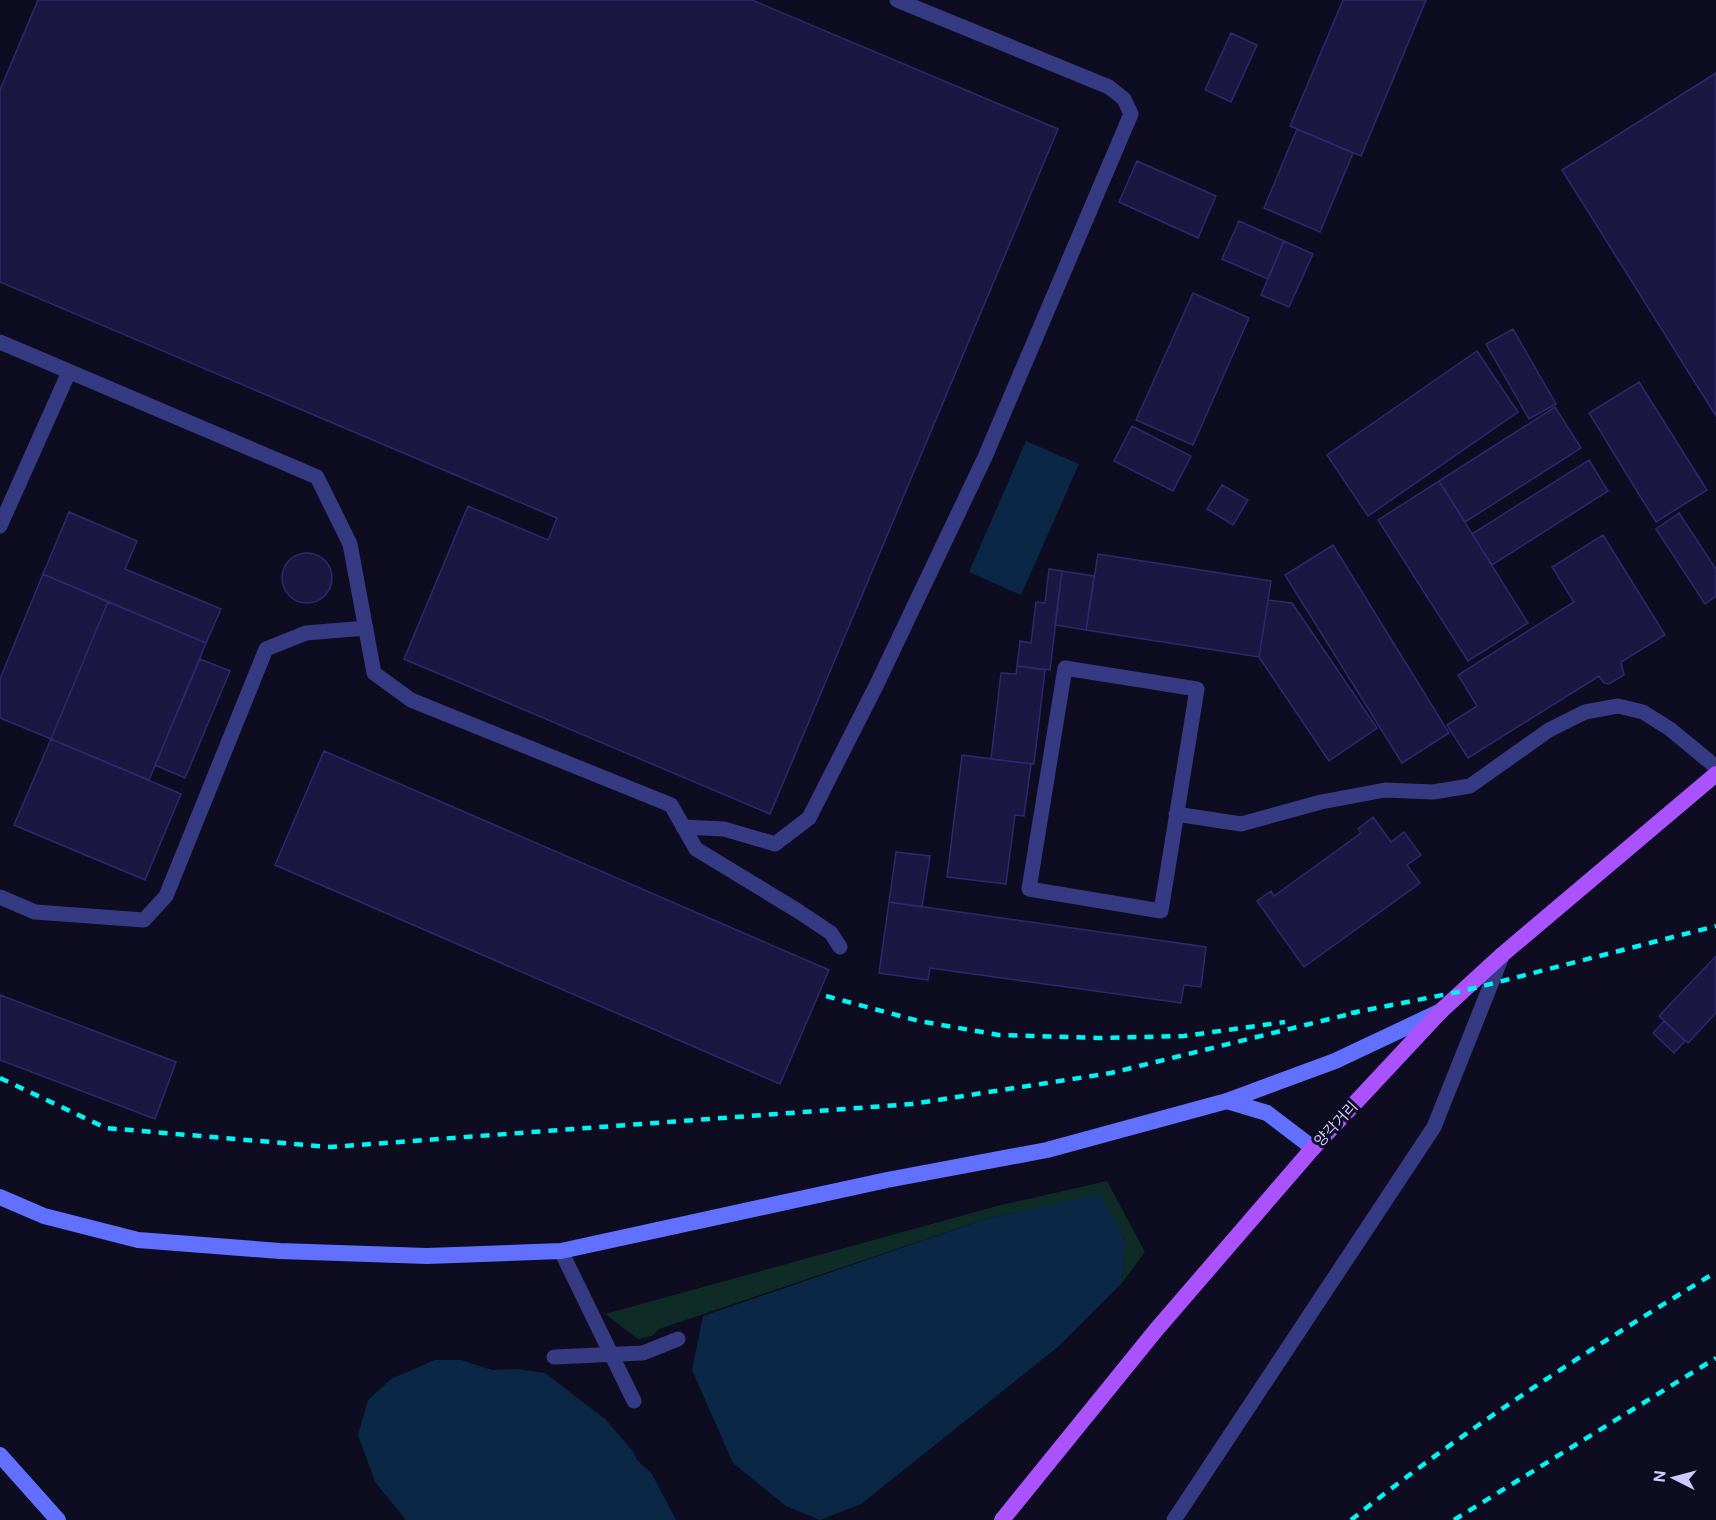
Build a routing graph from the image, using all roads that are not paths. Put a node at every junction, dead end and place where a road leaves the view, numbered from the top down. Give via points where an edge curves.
1 (897, 0) edge
2 (0, 342) edge
3 (69, 372) junction
4 (0, 526) edge
5 (366, 628) junction
6 (1716, 766) edge
7 (1716, 774) edge
8 (1176, 814) junction
9 (683, 827) junction
10 (0, 897) edge
11 (840, 947) dead end
12 (1503, 954) junction
13 (1442, 1010) junction
14 (1227, 1101) junction
15 (1313, 1149) junction
16 (0, 1197) edge
17 (561, 1251) junction
18 (678, 1339) dead end
19 (611, 1356) junction
20 (554, 1357) dead end
21 (634, 1401) dead end
22 (0, 1455) edge
23 (58, 1520) edge
24 (1002, 1520) edge
25 (1174, 1520) edge

1 - 9 lane via 1109,87 1124,99 1131,114 985,457 809,818 775,844 724,829
2 - 3 lane
3 - 4 lane
3 - 5 lane via 317,477 350,544
5 - 9 lane via 374,673 411,700 671,805
5 - 10 lane via 306,633 266,649 166,896 144,920 35,912
6 - 8 lane via 1643,712 1618,706 1585,712 1549,730 1470,786 1433,792 1385,790 1321,802 1241,824
7 - 12 main road, 양각거리
8 - 8 lane via 1161,911 1029,889 1065,668 1197,689
9 - 11 lane via 696,849 831,933
12 - 13 main road, 양각거리
12 - 25 lane via 1434,1127
13 - 14 main road via 1335,1061
13 - 15 main road, 양각거리
14 - 15 main road via 1267,1113
14 - 17 main road via 1047,1150 887,1180
15 - 24 main road, 양각거리 via 1156,1330
16 - 17 main road via 44,1216 138,1240 280,1251 427,1256
17 - 19 lane
18 - 19 lane via 643,1353
19 - 20 lane
19 - 21 lane
22 - 23 main road

